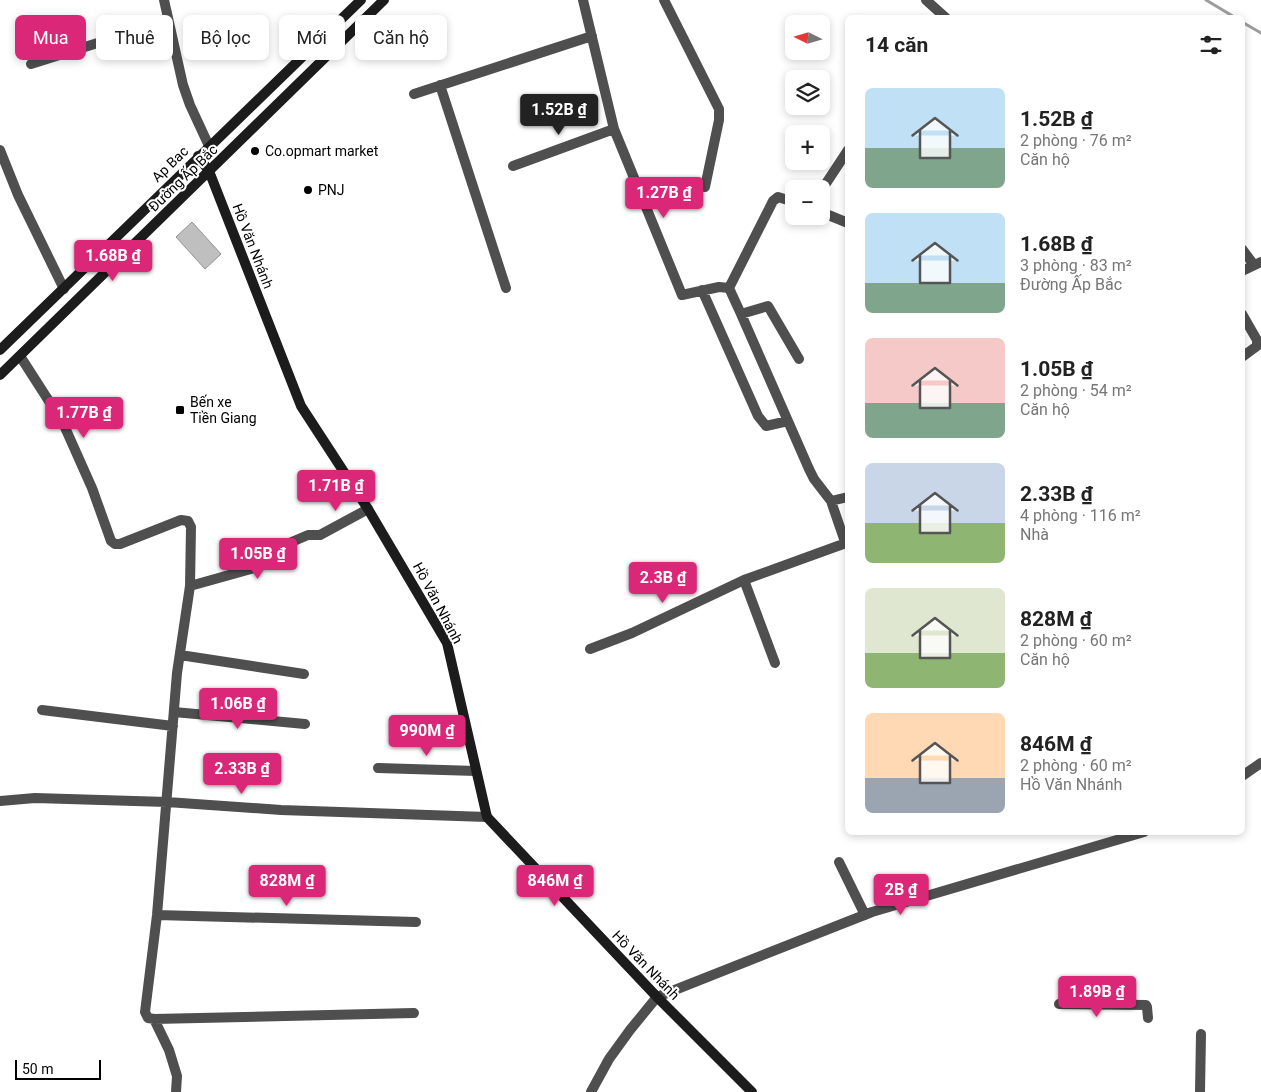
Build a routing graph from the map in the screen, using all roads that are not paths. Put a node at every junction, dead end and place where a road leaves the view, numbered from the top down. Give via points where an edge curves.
1 (164, 0) edge
2 (361, 0) edge
3 (384, 0) edge
4 (583, 0) edge
5 (664, 0) edge
6 (926, 0) edge
7 (167, 15) edge
8 (944, 15) edge
9 (592, 36) junction
10 (173, 41) edge
11 (96, 43) edge
12 (31, 64) dead end
13 (440, 85) junction
14 (414, 94) dead end
15 (614, 129) junction
16 (209, 146) junction
17 (0, 150) edge
18 (845, 155) edge
19 (198, 156) junction
20 (513, 166) dead end
21 (209, 172) junction
22 (828, 180) edge
23 (705, 186) dead end
24 (785, 200) edge
25 (830, 216) edge
26 (845, 222) edge
27 (103, 249) junction
28 (1245, 252) edge
29 (1257, 263) edge
30 (114, 264) junction
31 (1245, 269) edge
32 (506, 288) dead end
33 (729, 288) junction
34 (64, 289) junction
35 (702, 290) junction
36 (741, 314) junction
37 (1245, 319) edge
38 (0, 350) edge
39 (1245, 355) edge
40 (20, 356) junction
41 (799, 359) dead end
42 (0, 375) edge
43 (788, 421) junction
44 (845, 498) edge
45 (831, 501) junction
46 (368, 509) junction
47 (845, 538) edge
48 (845, 544) edge
49 (744, 580) junction
50 (190, 586) junction
51 (590, 649) dead end
52 (180, 654) junction
53 (775, 663) dead end
54 (304, 674) dead end
55 (42, 710) dead end
56 (174, 712) junction
57 (305, 724) dead end
58 (173, 726) junction
59 (1261, 762) edge
60 (378, 768) dead end
61 (476, 771) junction
62 (1245, 774) edge
63 (0, 800) edge
64 (167, 802) junction
65 (487, 817) junction
66 (1134, 835) edge
67 (839, 862) dead end
68 (158, 915) junction
69 (865, 915) junction
70 (416, 922) dead end
71 (657, 997) junction
72 (1059, 1004) dead end
73 (414, 1013) dead end
74 (1148, 1018) dead end
75 (154, 1019) junction
76 (1200, 1034) dead end
77 (176, 1092) edge
78 (591, 1092) edge
79 (752, 1092) edge
80 (1200, 1092) edge

1 - 7 street
2 - 16 street, Ap Bac
3 - 21 street, Đường Ấp Bắc
4 - 9 street
5 - 23 street via 719,108 720,120
6 - 8 street
9 - 13 street
9 - 15 street
10 - 16 street via 190,105
11 - 12 street
13 - 14 street
13 - 32 street
15 - 20 street
15 - 35 street via 682,295
16 - 19 street, Ap Bac
17 - 34 street
18 - 22 street
19 - 21 street, Hồ Văn Nhánh
19 - 27 street, Ap Bac
21 - 30 street, Đường Ấp Bắc
21 - 46 street, Hồ Văn Nhánh via 301,406
24 - 33 street via 773,201
25 - 26 street
27 - 30 street
27 - 34 street, Ap Bac
28 - 29 street
29 - 31 street
30 - 40 street, Đường Ấp Bắc
33 - 35 street
33 - 36 street
34 - 38 street, Ap Bac
35 - 43 street via 758,416 766,426
36 - 41 street via 768,306
36 - 43 street
37 - 39 street via 1257,346
40 - 42 street, Đường Ấp Bắc
40 - 50 street via 63,423 115,544 181,520 188,522 191,527
43 - 45 street via 814,479
44 - 45 street
45 - 47 street
46 - 50 street via 320,535 308,535 266,553 258,567
46 - 61 street, Hồ Văn Nhánh via 446,643
48 - 49 street
49 - 51 street via 632,633
49 - 53 street
50 - 52 street
52 - 54 street
52 - 56 street
55 - 58 street
56 - 57 street
56 - 58 street
58 - 64 street
59 - 62 street
60 - 61 street
61 - 65 street, Hồ Văn Nhánh
63 - 64 street
64 - 65 street via 281,810
64 - 68 street
65 - 71 street, Hồ Văn Nhánh
66 - 69 street
67 - 69 street
68 - 70 street
68 - 75 street via 145,1012 148,1018
69 - 71 street
71 - 78 street via 609,1059
71 - 79 street, Hồ Văn Nhánh
72 - 74 street via 1146,1005
73 - 75 street
75 - 77 street via 169,1050 176,1076
76 - 80 street

